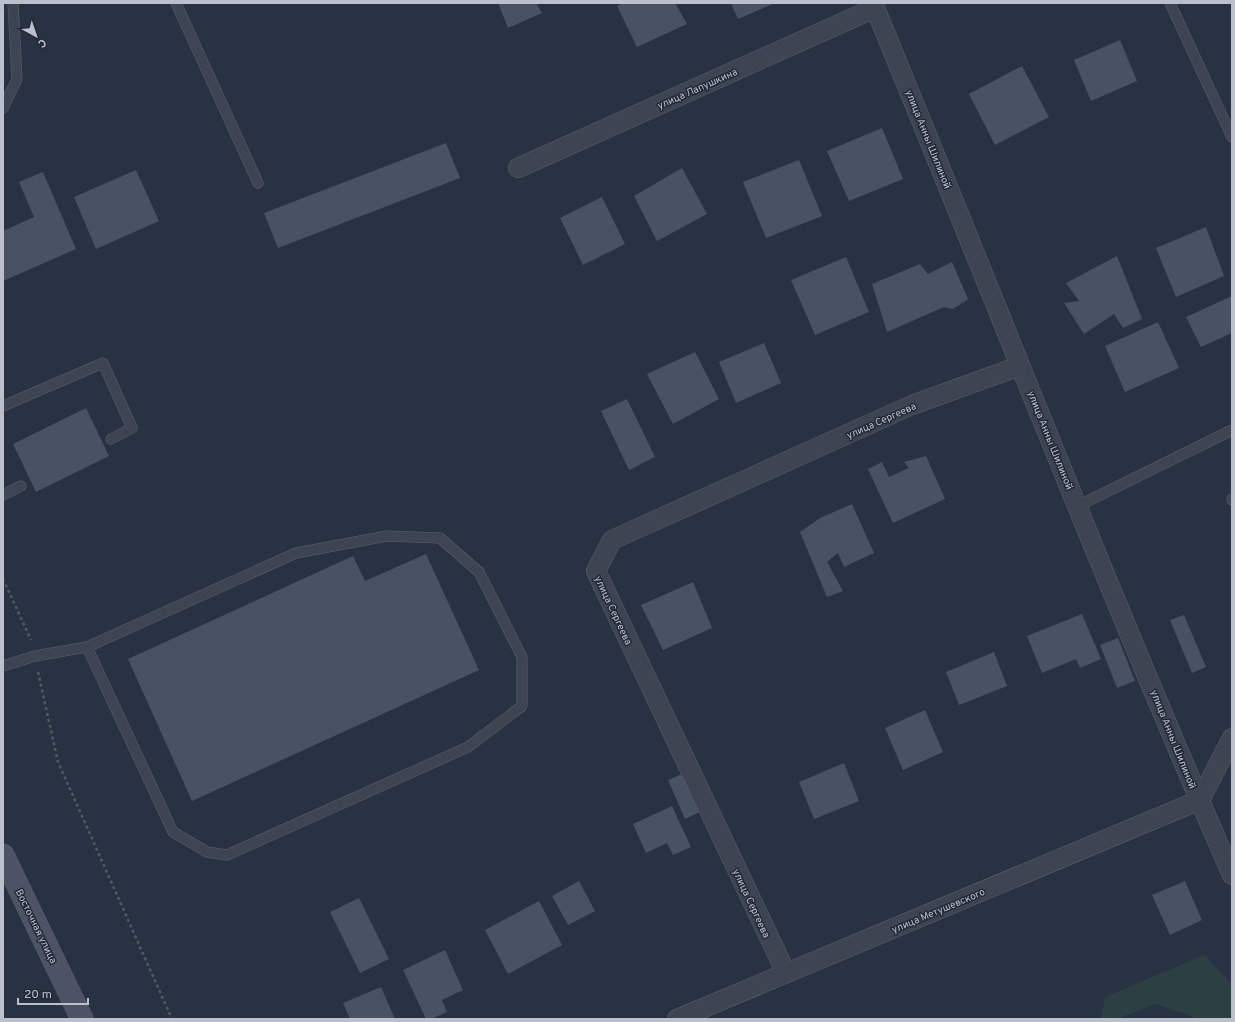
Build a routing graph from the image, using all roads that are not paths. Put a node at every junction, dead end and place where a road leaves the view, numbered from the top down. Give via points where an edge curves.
1 (13, 3) edge
2 (176, 3) edge
3 (1170, 3) edge
4 (874, 5) edge
5 (3, 108) edge
6 (1232, 137) edge
7 (518, 168) dead end
8 (258, 183) dead end
9 (1020, 366) junction
10 (3, 406) edge
11 (1232, 430) edge
12 (111, 439) dead end
13 (21, 486) dead end
14 (3, 495) edge
15 (1078, 506) junction
16 (87, 647) junction
17 (3, 666) edge
18 (1232, 738) edge
19 (1200, 800) junction
20 (3, 855) edge
21 (1232, 875) edge
22 (786, 974) junction
23 (82, 1019) edge
24 (677, 1019) edge

1 - 5 lane via 17,79
2 - 8 lane
3 - 6 lane
4 - 7 street, улица Лапушкина
4 - 9 street, улица Анны Шилиной
9 - 15 street, улица Анны Шилиной
9 - 22 street, улица Сергеева via 912,405 612,540 596,571
10 - 12 lane via 103,363 132,428
11 - 15 lane
13 - 14 lane
15 - 19 street, улица Анны Шилиной
16 - 16 lane via 172,832 207,852 228,855 468,747 522,706 522,657 479,572 440,538 387,536 296,553
16 - 17 lane via 35,656
18 - 19 street
19 - 21 street, улица Анны Шилиной
19 - 22 street, улица Метушевского
20 - 23 street, Восточная улица
22 - 24 street, улица Метушевского

